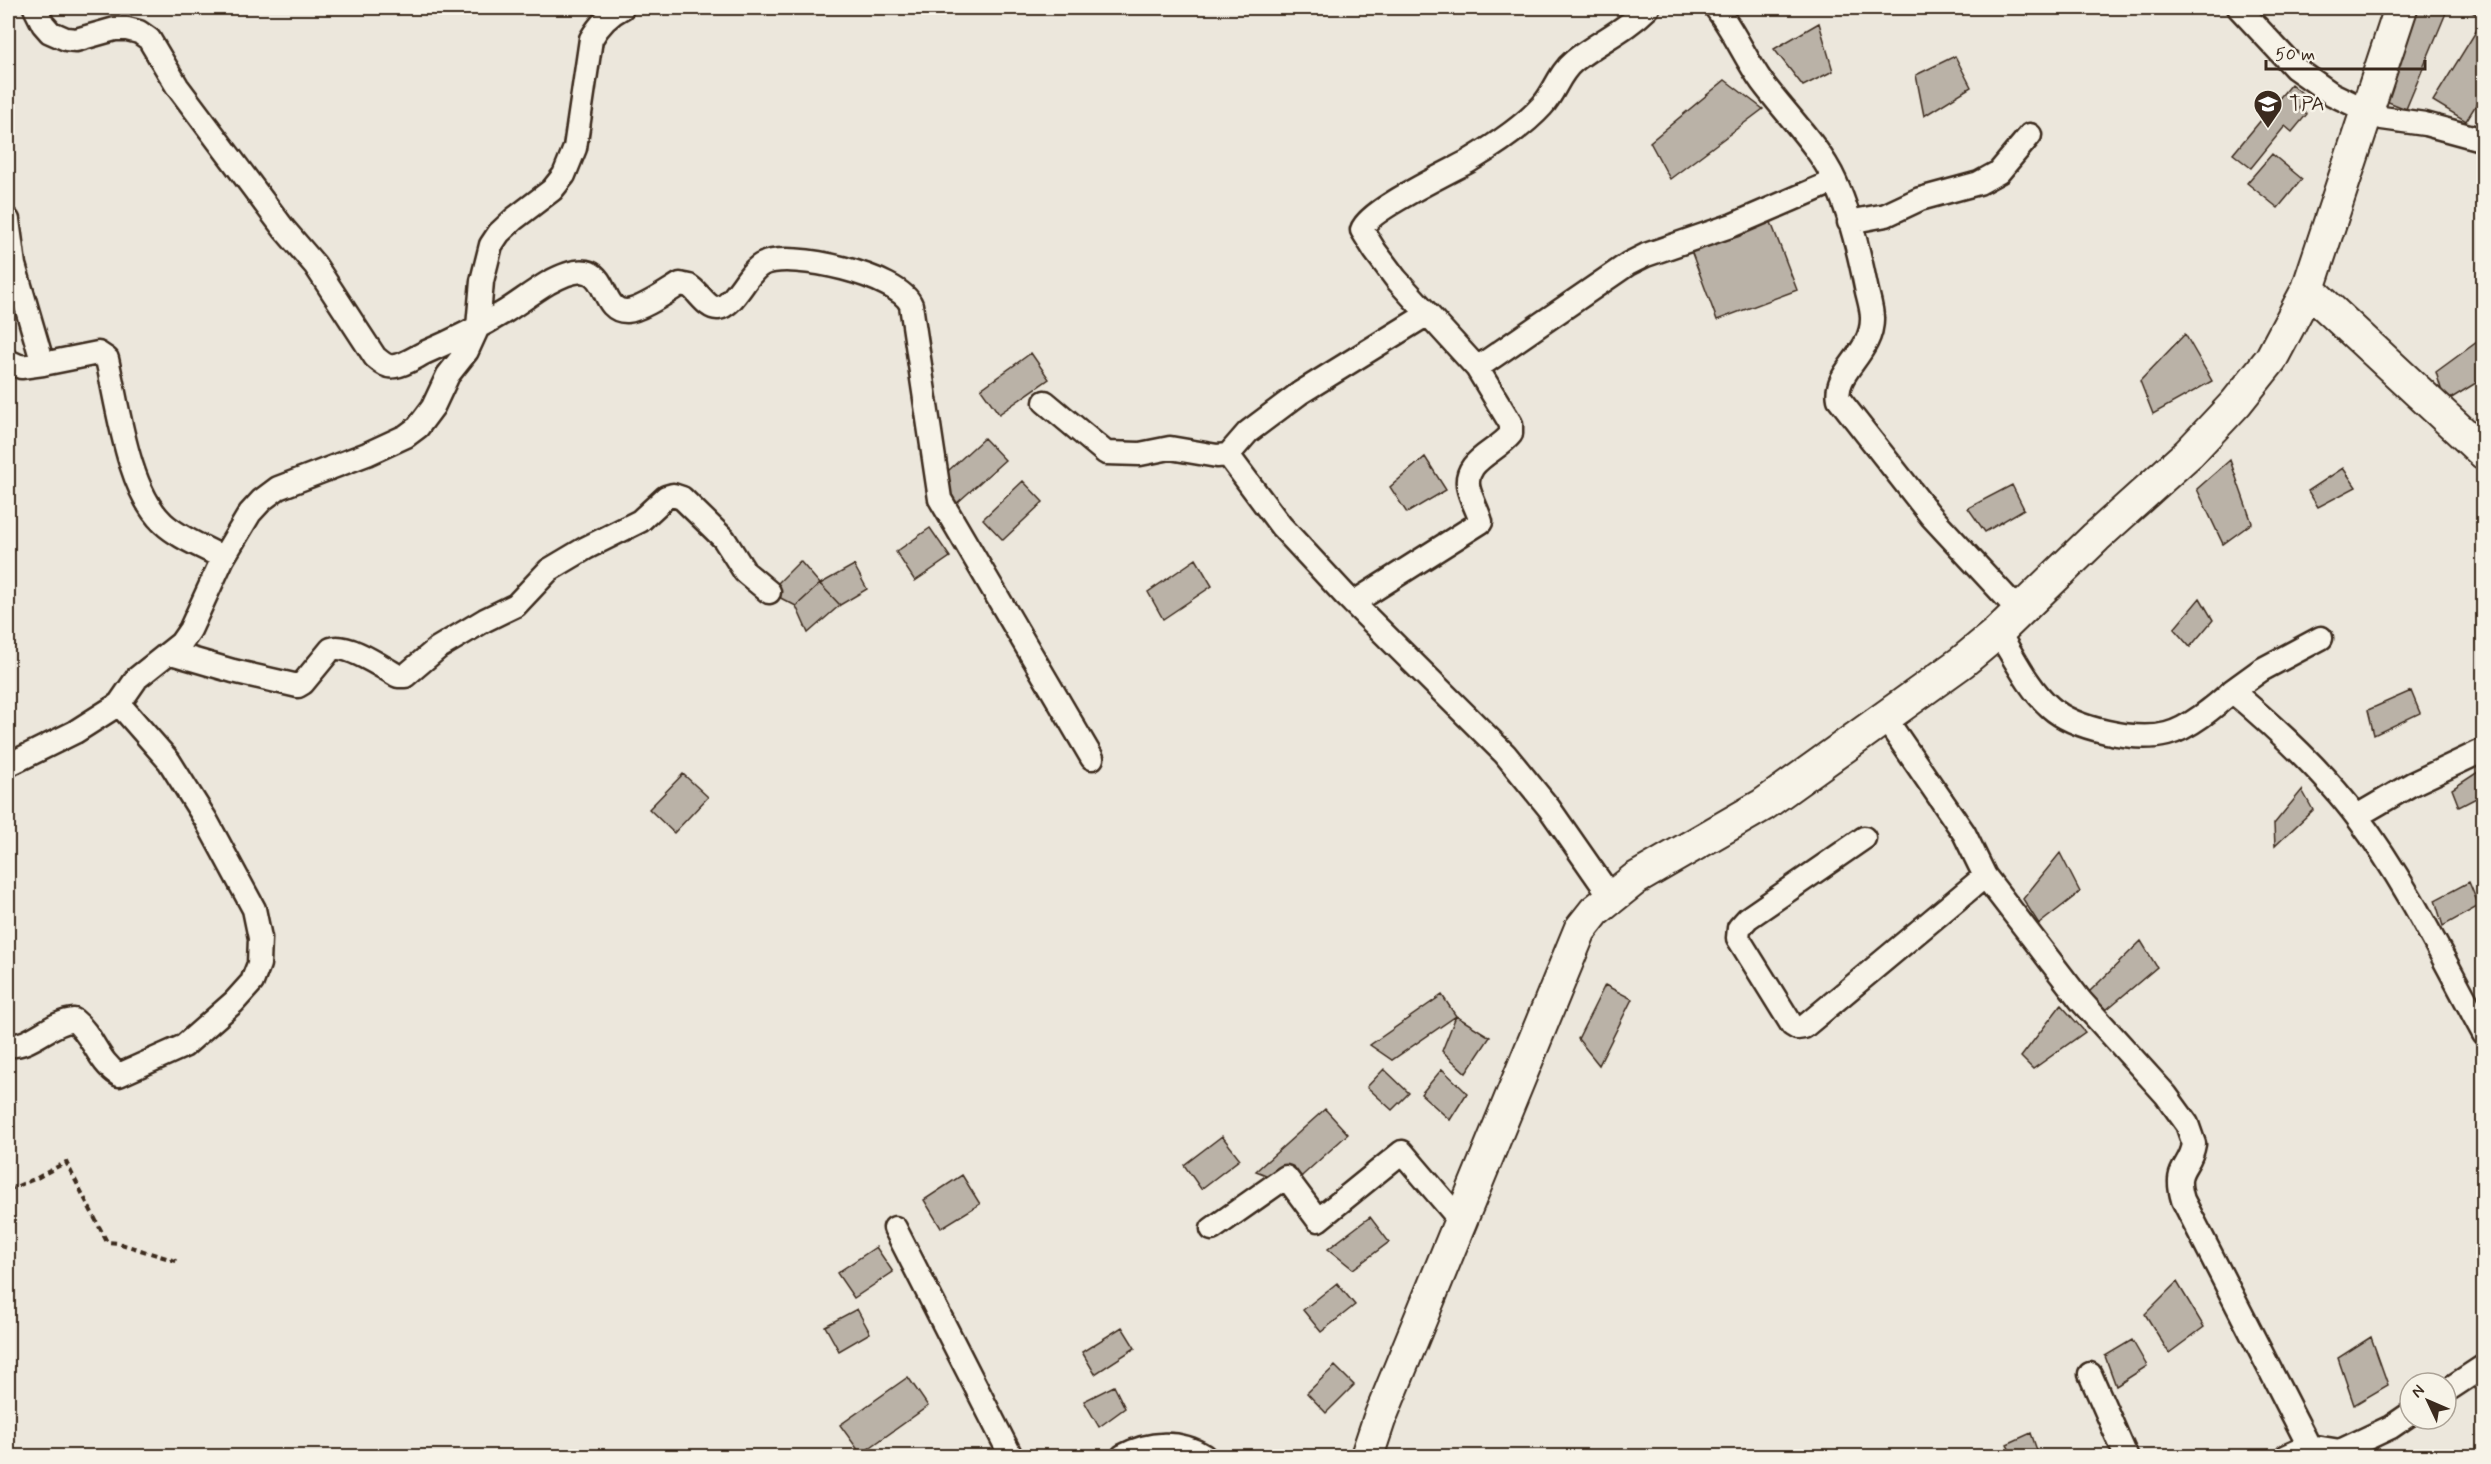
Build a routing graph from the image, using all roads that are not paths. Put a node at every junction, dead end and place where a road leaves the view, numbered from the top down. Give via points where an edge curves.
1 (35, 8) edge
2 (622, 8) edge
3 (1648, 8) edge
4 (1716, 8) edge
5 (2239, 8) edge
6 (2401, 8) edge
7 (2366, 111) junction
8 (2030, 135) dead end
9 (2484, 140) edge
10 (1835, 181) junction
11 (8, 220) edge
12 (1849, 222) junction
13 (2308, 289) junction
14 (1426, 315) junction
15 (478, 327) junction
16 (8, 361) edge
17 (43, 364) junction
18 (1476, 368) junction
19 (1046, 402) dead end
20 (2484, 453) edge
21 (1228, 454) junction
22 (223, 558) junction
23 (770, 592) dead end
24 (1353, 603) junction
25 (2009, 622) junction
26 (2321, 638) dead end
27 (171, 652) junction
28 (2232, 691) junction
29 (119, 704) junction
30 (1885, 718) junction
31 (2484, 750) edge
32 (10, 757) edge
33 (1092, 758) dead end
34 (2357, 816) junction
35 (1864, 838) dead end
36 (1985, 876) junction
37 (1611, 897) junction
38 (2484, 1034) edge
39 (8, 1045) edge
40 (1460, 1220) junction
41 (895, 1228) dead end
42 (1212, 1229) dead end
43 (2484, 1366) edge
44 (2091, 1374) dead end
45 (2458, 1383) edge
46 (2398, 1422) edge
47 (2309, 1446) junction
48 (1011, 1456) edge
49 (1123, 1456) edge
50 (1204, 1456) edge
51 (1367, 1456) edge
52 (2126, 1456) edge
53 (2287, 1456) edge

1 - 15 street via 50,32 66,39 127,29 149,39 177,86 315,265 375,357 385,365 395,367
2 - 15 street via 612,13 591,39 570,165 552,189 514,219 491,245 482,281
3 - 14 street via 1626,28 1574,61 1542,106 1525,122 1365,223 1362,230 1375,251
4 - 10 street via 1758,76
5 - 7 street via 2295,68 2332,94
6 - 7 street
7 - 9 street
7 - 13 street
8 - 12 street via 1999,172 1979,183 1920,199 1886,215
10 - 12 street
10 - 18 street via 1628,264
11 - 17 street via 14,265
12 - 25 street via 1873,316 1868,342 1837,389 1839,399
13 - 20 street
13 - 25 street via 2271,359 2236,403 2189,453
14 - 18 street
14 - 21 street via 1300,393 1248,432
15 - 22 street via 467,351 413,431 367,454 278,488 250,513
15 - 33 street via 573,271 598,278 606,297 617,308 627,311 680,284 689,286 718,308 765,262 817,261 888,285 906,296 911,305 940,499
16 - 17 street via 21,367
17 - 22 street via 98,353 107,359 130,459 144,498 171,530
18 - 24 street via 1511,424 1511,434 1469,470 1469,490 1480,522
19 - 21 street via 1106,453 1140,454 1170,448 1217,456
21 - 24 street via 1281,525
22 - 27 street via 186,637
23 - 27 street via 745,572 724,539 682,498 673,495 640,521 540,576 516,605 438,648 405,676 338,646 298,686
24 - 37 street via 1505,754 1549,808
25 - 28 street via 2039,696 2064,718 2097,729 2131,735 2168,734 2201,716
25 - 30 street
26 - 28 street via 2261,670
27 - 29 street via 137,678
28 - 34 street via 2308,761
29 - 32 street via 75,732
29 - 39 street via 169,761 254,909 260,938 259,964 252,982 234,1002 184,1046 119,1075 111,1070 84,1028 74,1020 62,1021 21,1045
30 - 36 street via 1964,833
30 - 37 street via 1763,805
31 - 34 street via 2412,784
34 - 38 street via 2421,916
35 - 36 street via 1739,928 1738,939 1797,1028 1804,1027
36 - 47 street via 2081,1001 2166,1095 2187,1124 2194,1144 2180,1176 2183,1200
37 - 40 street via 1580,930
40 - 42 street via 1402,1152 1318,1220 1286,1177
40 - 51 street
41 - 48 street
43 - 45 street
44 - 52 street
46 - 47 street via 2340,1451
47 - 53 street
49 - 50 street via 1168,1444 1191,1447

